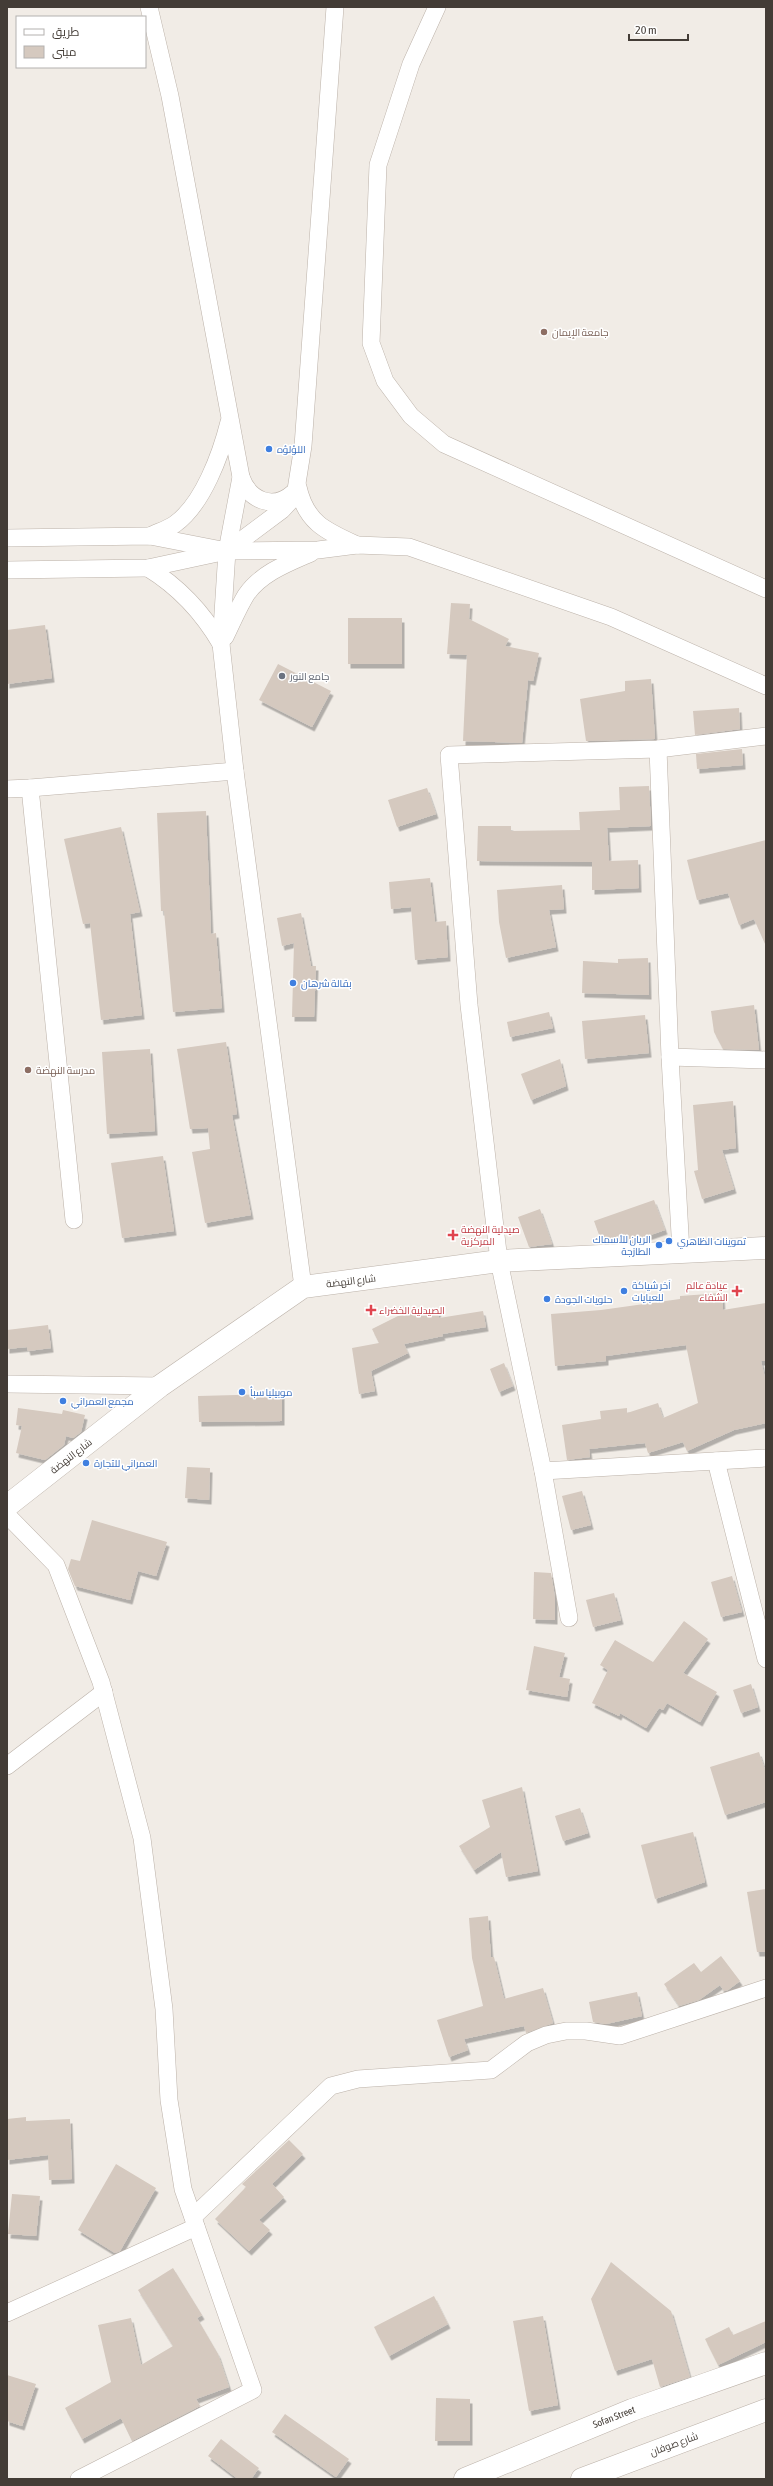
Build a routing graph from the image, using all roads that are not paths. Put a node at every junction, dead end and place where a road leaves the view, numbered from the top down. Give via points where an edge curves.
1 (149, 7) edge
2 (335, 7) edge
3 (437, 7) edge
4 (231, 414) junction
5 (242, 477) junction
6 (298, 487) junction
7 (158, 537) junction
8 (7, 538) edge
9 (357, 545) junction
10 (318, 550) junction
11 (227, 551) junction
12 (154, 567) junction
13 (7, 570) edge
14 (766, 590) edge
15 (221, 644) junction
16 (766, 686) edge
17 (766, 736) edge
18 (658, 749) junction
19 (235, 771) junction
20 (30, 788) junction
21 (7, 789) edge
22 (670, 1058) junction
23 (766, 1060) edge
24 (74, 1220) dead end
25 (766, 1248) edge
26 (681, 1252) junction
27 (499, 1261) junction
28 (303, 1287) junction
29 (7, 1384) edge
30 (160, 1386) junction
31 (766, 1458) edge
32 (716, 1461) junction
33 (543, 1471) junction
34 (7, 1506) edge
35 (7, 1514) edge
36 (569, 1618) dead end
37 (766, 1659) edge
38 (104, 1692) junction
39 (7, 1766) edge
40 (766, 1988) edge
41 (195, 2222) junction
42 (7, 2313) edge
43 (766, 2363) edge
44 (766, 2410) edge
45 (471, 2478) edge
46 (79, 2479) edge
47 (582, 2479) edge

1 - 4 street via 170,96
2 - 6 street
3 - 14 street via 411,64 378,165 371,343 386,381 411,416 444,444
4 - 5 street
4 - 7 street via 218,457 193,504 175,524
5 - 6 street via 250,493 266,502 284,500
5 - 11 street
6 - 9 street via 304,509 318,525
6 - 11 street via 295,496 282,510
7 - 8 street
7 - 11 street
7 - 12 street via 169,551 168,558
9 - 10 street
9 - 16 street via 409,547 611,617
10 - 11 street
10 - 15 street via 274,570 253,588 237,611
11 - 12 street
11 - 15 street
12 - 13 street
12 - 15 street via 189,600 209,624
15 - 19 street
17 - 18 street
18 - 22 street
18 - 27 street via 449,755 469,1005
19 - 20 street
19 - 28 street
20 - 21 street
20 - 24 street
22 - 23 street
22 - 26 street
25 - 26 street, شارع النهضة
26 - 27 street, شارع النهضة
27 - 28 street, شارع النهضة
27 - 33 street
28 - 30 street, شارع النهضة
29 - 30 street
30 - 34 street, شارع النهضة
31 - 32 street
32 - 33 street
32 - 37 street
33 - 36 street
35 - 38 street via 56,1565
38 - 39 street
38 - 41 street via 142,1838 164,2009 169,2100 183,2189
40 - 41 street via 620,2036 586,2031 546,2035 527,2043 491,2070 358,2079 331,2086
41 - 42 street
41 - 46 street via 253,2390
43 - 45 street, Sofan Street via 632,2410
44 - 47 street, شارع صوفان

